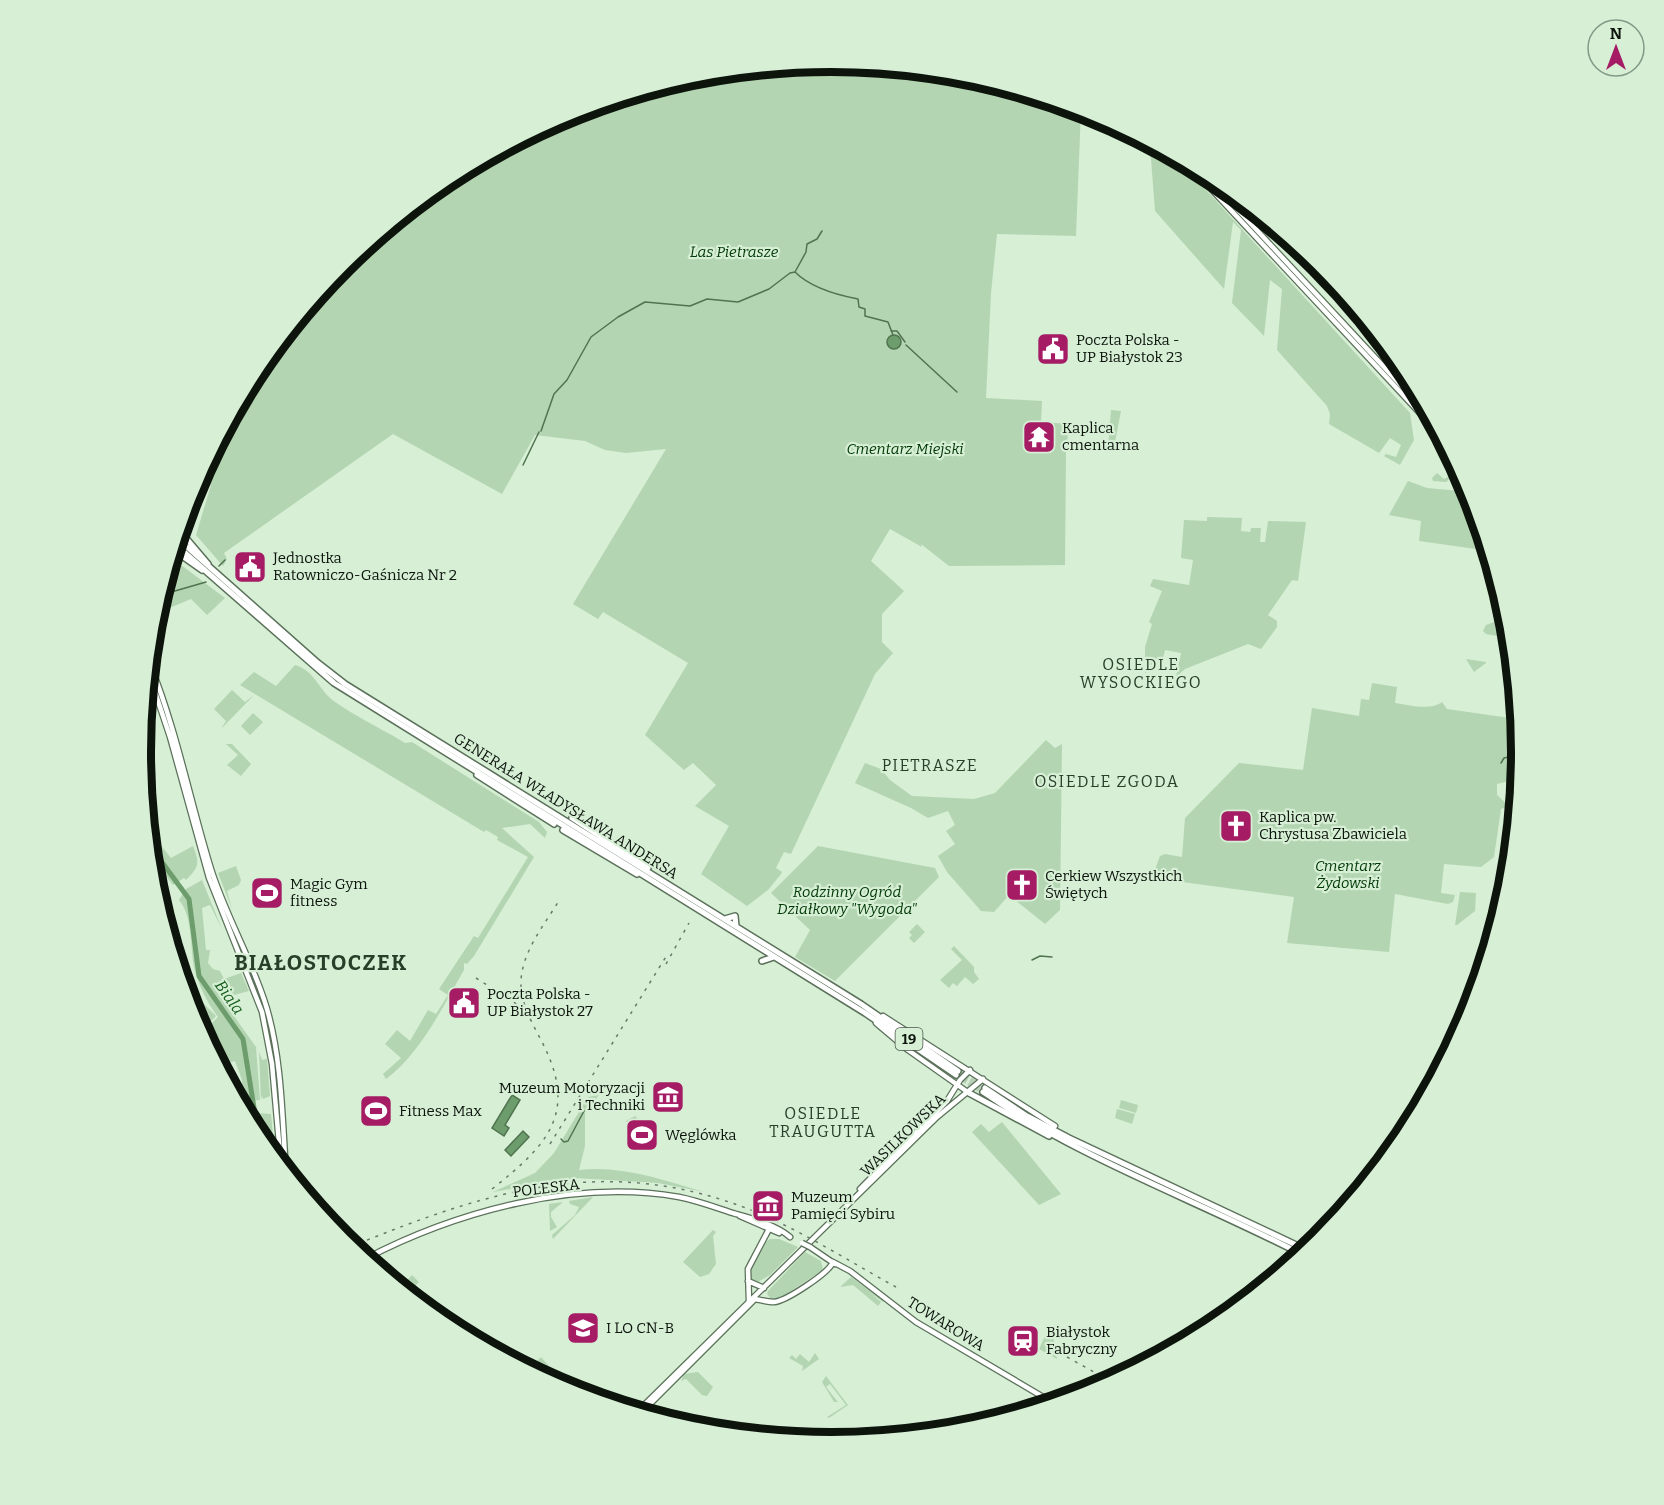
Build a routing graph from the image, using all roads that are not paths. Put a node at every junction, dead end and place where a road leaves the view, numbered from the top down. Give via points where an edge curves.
1 (1221, 195) edge
2 (1417, 405) edge
3 (187, 538) edge
4 (184, 546) edge
5 (183, 550) edge
6 (181, 556) edge
7 (206, 568) junction
8 (155, 681) edge
9 (155, 688) edge
10 (168, 721) junction
11 (462, 758) junction
12 (480, 764) dead end
13 (572, 818) dead end
14 (554, 824) dead end
15 (563, 830) dead end
16 (662, 883) junction
17 (761, 948) junction
18 (776, 957) junction
19 (861, 1004) junction
20 (865, 1013) junction
21 (883, 1016) joint
22 (876, 1023) joint
23 (970, 1071) junction
24 (983, 1079) junction
25 (957, 1085) junction
26 (969, 1093) junction
27 (1054, 1126) joint
28 (281, 1139) junction
29 (1071, 1143) junction
30 (1081, 1143) junction
31 (281, 1151) edge
32 (284, 1155) edge
33 (864, 1186) junction
34 (1207, 1198) junction
35 (1196, 1202) junction
36 (1236, 1218) junction
37 (769, 1228) junction
38 (810, 1247) joint
39 (1299, 1247) edge
40 (1295, 1251) edge
41 (373, 1255) edge
42 (833, 1262) junction
43 (748, 1281) junction
44 (764, 1288) junction
45 (755, 1299) junction
46 (749, 1301) junction
47 (769, 1301) junction
48 (702, 1349) junction
49 (1046, 1399) edge
50 (645, 1407) edge

1 - 2 main road
3 - 7 highway, 19 via 208,561
4 - 7 highway, GENERAŁA WŁADYSŁAWA ANDERSA
5 - 7 highway, GENERAŁA WŁADYSŁAWA ANDERSA
6 - 7 highway, 19 via 199,570
7 - 11 highway, GENERAŁA WŁADYSŁAWA ANDERSA / 19 via 334,683
8 - 10 main road
9 - 10 main road
10 - 28 main road via 210,868 264,1000 273,1033
11 - 12 highway
11 - 14 highway via 494,786
11 - 16 highway, GENERAŁA WŁADYSŁAWA ANDERSA / 19
13 - 16 highway via 631,854
15 - 16 highway via 619,865
16 - 17 highway, GENERAŁA WŁADYSŁAWA ANDERSA / 19
16 - 19 highway, GENERAŁA WŁADYSŁAWA ANDERSA / 19 via 725,920 735,916 736,926
17 - 18 highway, GENERAŁA WŁADYSŁAWA ANDERSA / 19
17 - 18 highway via 762,961
18 - 20 highway, GENERAŁA WŁADYSŁAWA ANDERSA / 19
19 - 20 highway, GENERAŁA WŁADYSŁAWA ANDERSA / 19 via 957,1073
19 - 21 highway
20 - 22 highway
21 - 23 main road
22 - 25 main road
23 - 24 main road
23 - 25 main road, WASILKOWSKA
24 - 26 main road, WASILKOWSKA
24 - 27 main road
25 - 26 main road
25 - 33 main road, WASILKOWSKA via 941,1108
26 - 29 highway via 1039,1132
26 - 33 main road, WASILKOWSKA via 939,1114
27 - 30 highway
28 - 31 main road
28 - 32 main road
29 - 30 highway via 1023,1119 984,1090
29 - 35 highway
30 - 34 highway
33 - 44 main road, WASILKOWSKA
34 - 35 highway
34 - 36 highway
35 - 36 highway
36 - 39 highway
36 - 40 highway
37 - 38 main road, POLESKA, bridge
37 - 41 main road, POLESKA via 709,1204 660,1194 603,1194 494,1208 445,1222
37 - 43 main road via 748,1269
38 - 42 main road, TOWAROWA
42 - 47 main road via 825,1273 781,1300
42 - 49 main road, TOWAROWA via 916,1322
43 - 44 main road
43 - 46 main road
44 - 45 main road
44 - 46 main road
44 - 47 main road
45 - 47 main road
45 - 48 main road
46 - 48 main road
48 - 50 main road

